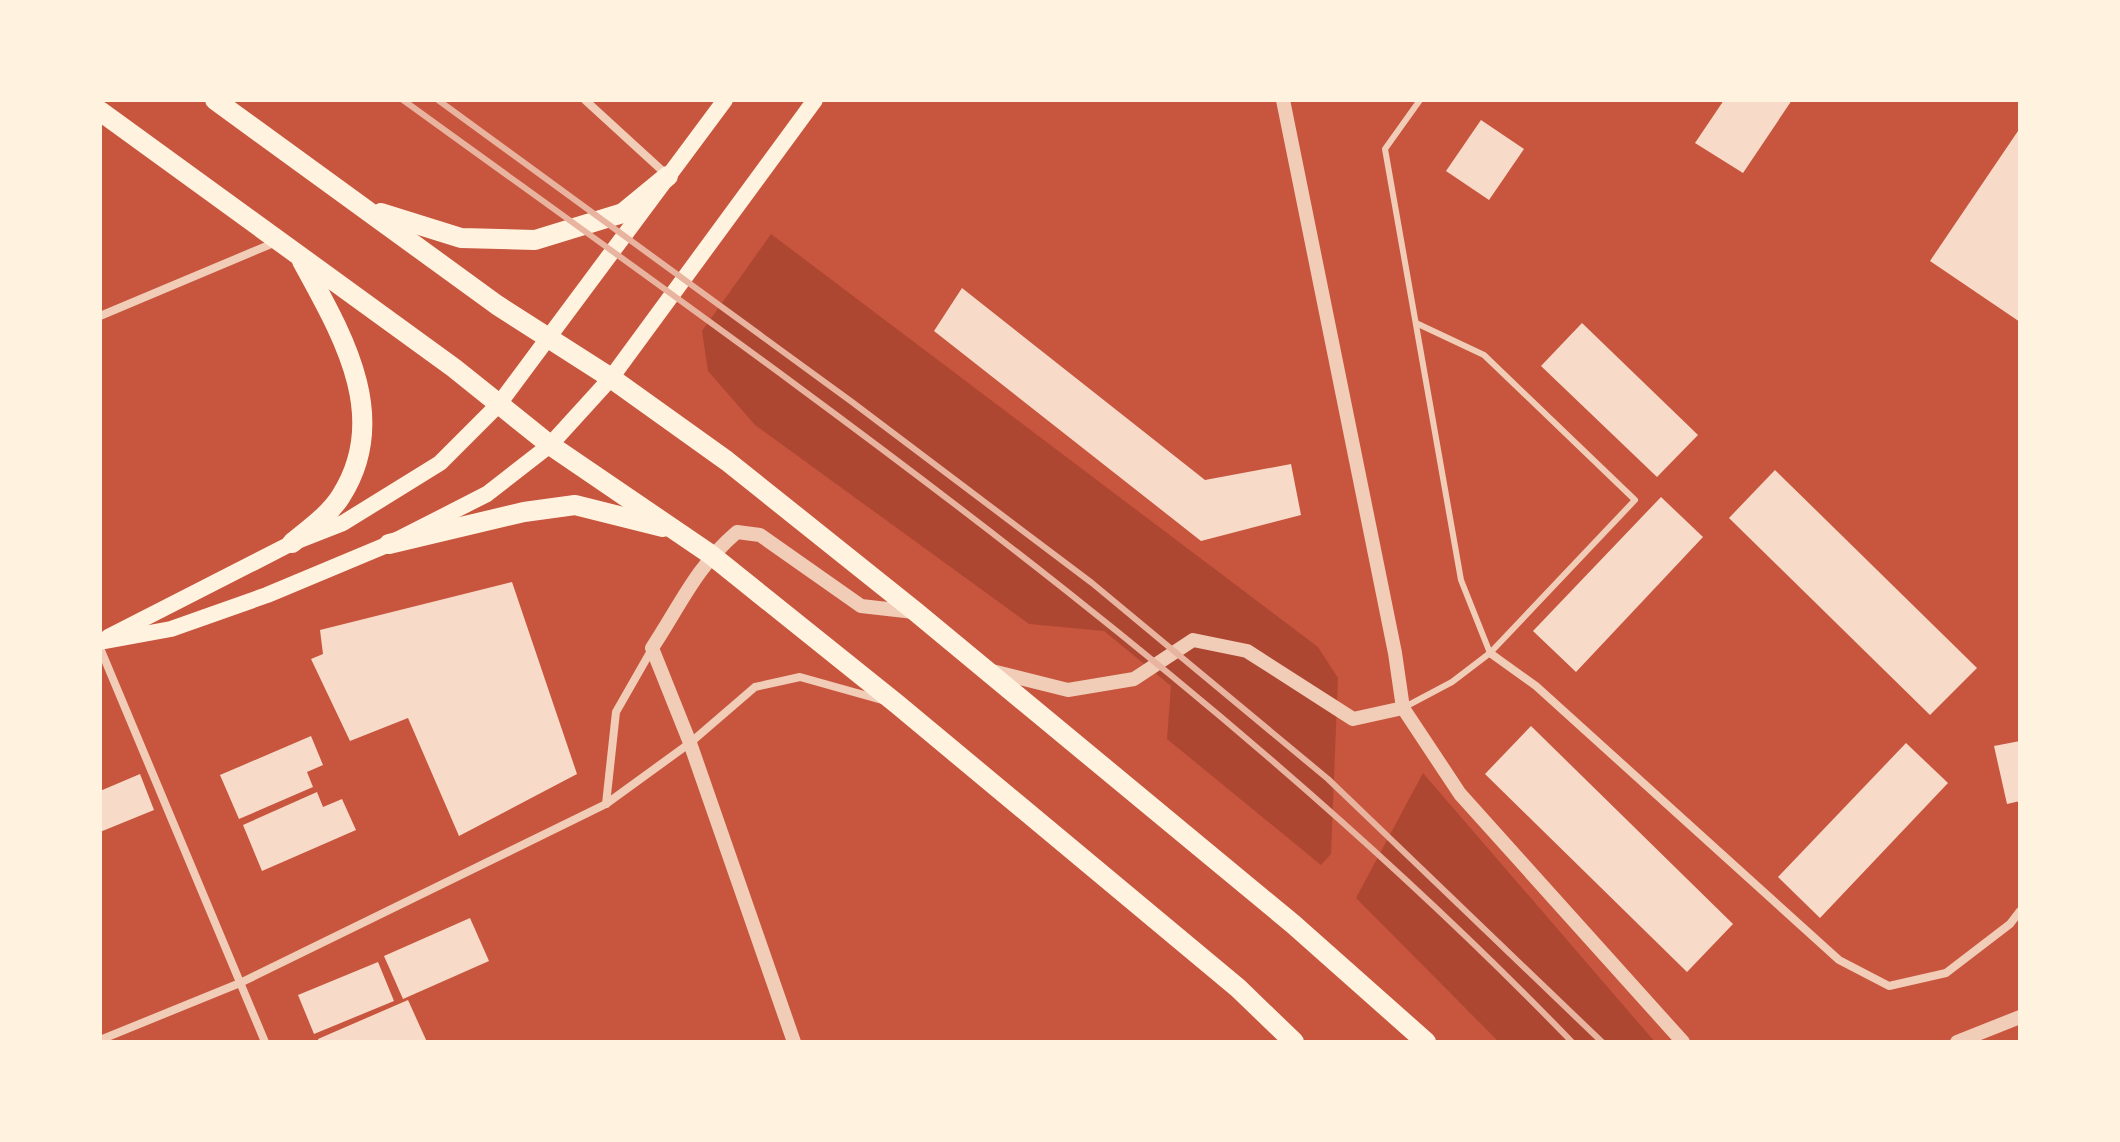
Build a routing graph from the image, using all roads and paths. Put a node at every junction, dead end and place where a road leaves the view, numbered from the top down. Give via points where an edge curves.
1 (215, 100) edge
2 (585, 100) edge
3 (725, 100) edge
4 (815, 100) edge
5 (1283, 100) edge
6 (1420, 100) edge
7 (100, 111) edge
8 (668, 176) junction
9 (363, 207) junction
10 (279, 241) junction
11 (298, 254) junction
12 (100, 316) edge
13 (1416, 323) junction
14 (549, 339) junction
15 (611, 378) junction
16 (499, 404) junction
17 (550, 445) junction
18 (677, 531) junction
19 (292, 543) junction
20 (389, 544) junction
21 (710, 554) junction
22 (916, 612) junction
23 (100, 644) edge
24 (652, 648) junction
25 (1490, 653) junction
26 (986, 670) junction
27 (897, 704) junction
28 (1403, 708) junction
29 (690, 743) junction
30 (606, 804) junction
31 (2020, 911) edge
32 (240, 983) junction
33 (2020, 1017) edge
34 (100, 1040) edge
35 (265, 1042) edge
36 (794, 1042) edge
37 (1294, 1042) edge
38 (1426, 1042) edge
39 (1683, 1042) edge
40 (1957, 1042) edge

1 - 9 main road
2 - 8 street
3 - 8 main road
4 - 15 main road
5 - 28 street
6 - 13 lane via 1385,149
7 - 10 main road
8 - 9 main road via 623,213 535,240 461,238
8 - 14 main road
9 - 14 main road
10 - 11 main road
10 - 12 street
11 - 16 main road
11 - 19 main road via 341,334 363,410 362,450 341,497
13 - 25 lane via 1461,580
13 - 25 lane via 1484,355 1635,500
14 - 15 main road
14 - 16 main road
15 - 17 main road
15 - 22 main road via 727,461
16 - 17 main road
16 - 19 main road via 440,463 343,523
17 - 18 main road
17 - 20 main road via 487,494
18 - 20 main road via 575,505
18 - 21 main road
19 - 23 main road
20 - 23 main road via 171,629
21 - 22 street via 737,532 760,535 861,606
21 - 24 street
21 - 27 main road
22 - 26 main road
23 - 32 street
24 - 29 street
24 - 30 street via 616,712
25 - 28 lane via 1452,682
25 - 31 street via 1536,686 1839,960 1889,986 1946,973
26 - 28 street via 1068,690 1134,679 1193,640 1247,651 1353,719
26 - 38 main road via 1293,924
27 - 29 street via 800,677 755,687
27 - 37 main road via 1238,988
28 - 39 street via 1460,794
29 - 30 street
29 - 36 street
30 - 32 street
32 - 34 street
32 - 35 street
33 - 40 street

